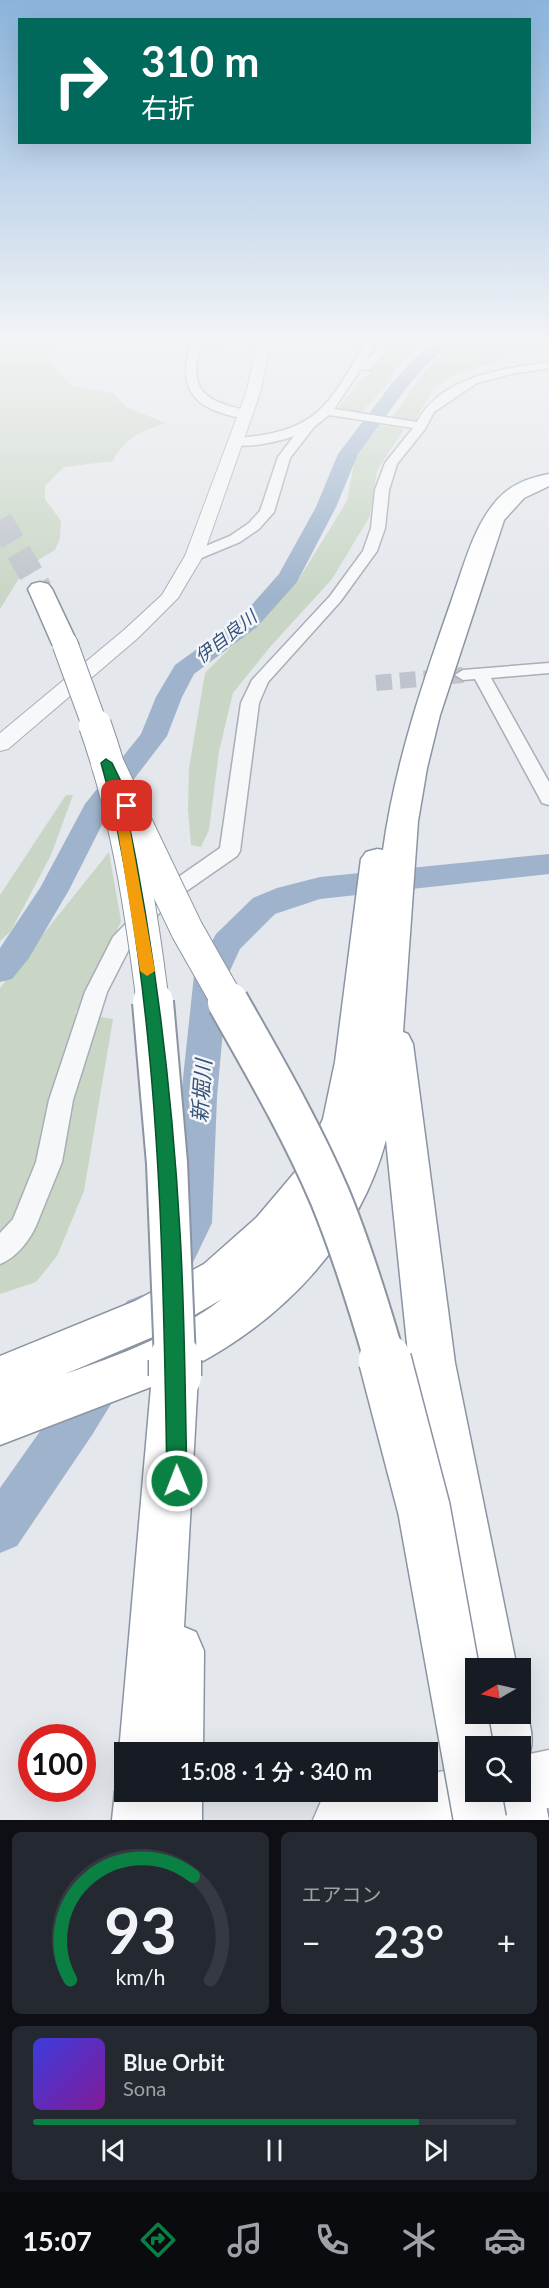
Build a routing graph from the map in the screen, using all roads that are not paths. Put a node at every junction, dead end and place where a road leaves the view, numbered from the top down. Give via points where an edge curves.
1 (241, 427) edge
2 (308, 427) joint
3 (415, 427) edge
4 (236, 442) junction
5 (549, 474) edge
6 (549, 480) edge
7 (194, 556) junction
8 (40, 590) tunnel mouth
9 (549, 668) edge
10 (0, 744) edge
11 (106, 763) junction
12 (549, 799) edge
13 (389, 846) junction
14 (383, 907) junction
15 (390, 991) junction
16 (0, 1252) edge
17 (185, 1360) junction
18 (0, 1379) edge
19 (0, 1421) edge
20 (488, 1658) edge
21 (149, 1742) edge
22 (174, 1742) edge
23 (549, 1779) edge
24 (531, 1783) edge
25 (465, 1796) edge
26 (143, 1802) edge
27 (173, 1802) edge
28 (516, 1802) edge
29 (141, 1820) edge
30 (172, 1820) edge
31 (342, 1820) edge
32 (480, 1820) edge
33 (520, 1820) edge

1 - 4 street
2 - 4 street via 274,440
2 - 7 street via 284,457 267,512 235,539
3 - 16 street via 391,463 370,551 335,599 260,680 250,703 230,851 161,899 123,937 93,1003 61,1100 49,1162 23,1226
4 - 7 street
5 - 13 main road via 509,486 493,500 468,545 410,703 392,769
6 - 13 main road via 518,490 493,520 428,707
7 - 10 street via 169,598
8 - 11 main road, bridge via 65,644
9 - 12 street via 472,674
11 - 17 main road, bridge via 130,857 154,1017
11 - 32 main road, bridge via 187,930 295,1122 330,1197 363,1284 423,1509
13 - 14 main road
14 - 15 main road
14 - 18 main road via 342,1119 316,1177 272,1230 219,1278 152,1316
15 - 17 main road via 372,1119 340,1206 287,1272
15 - 20 main road via 432,1363
17 - 19 main road via 125,1374
17 - 21 main road
17 - 22 main road
23 - 24 main road
25 - 31 main road
26 - 29 main road
27 - 30 main road
28 - 33 main road

